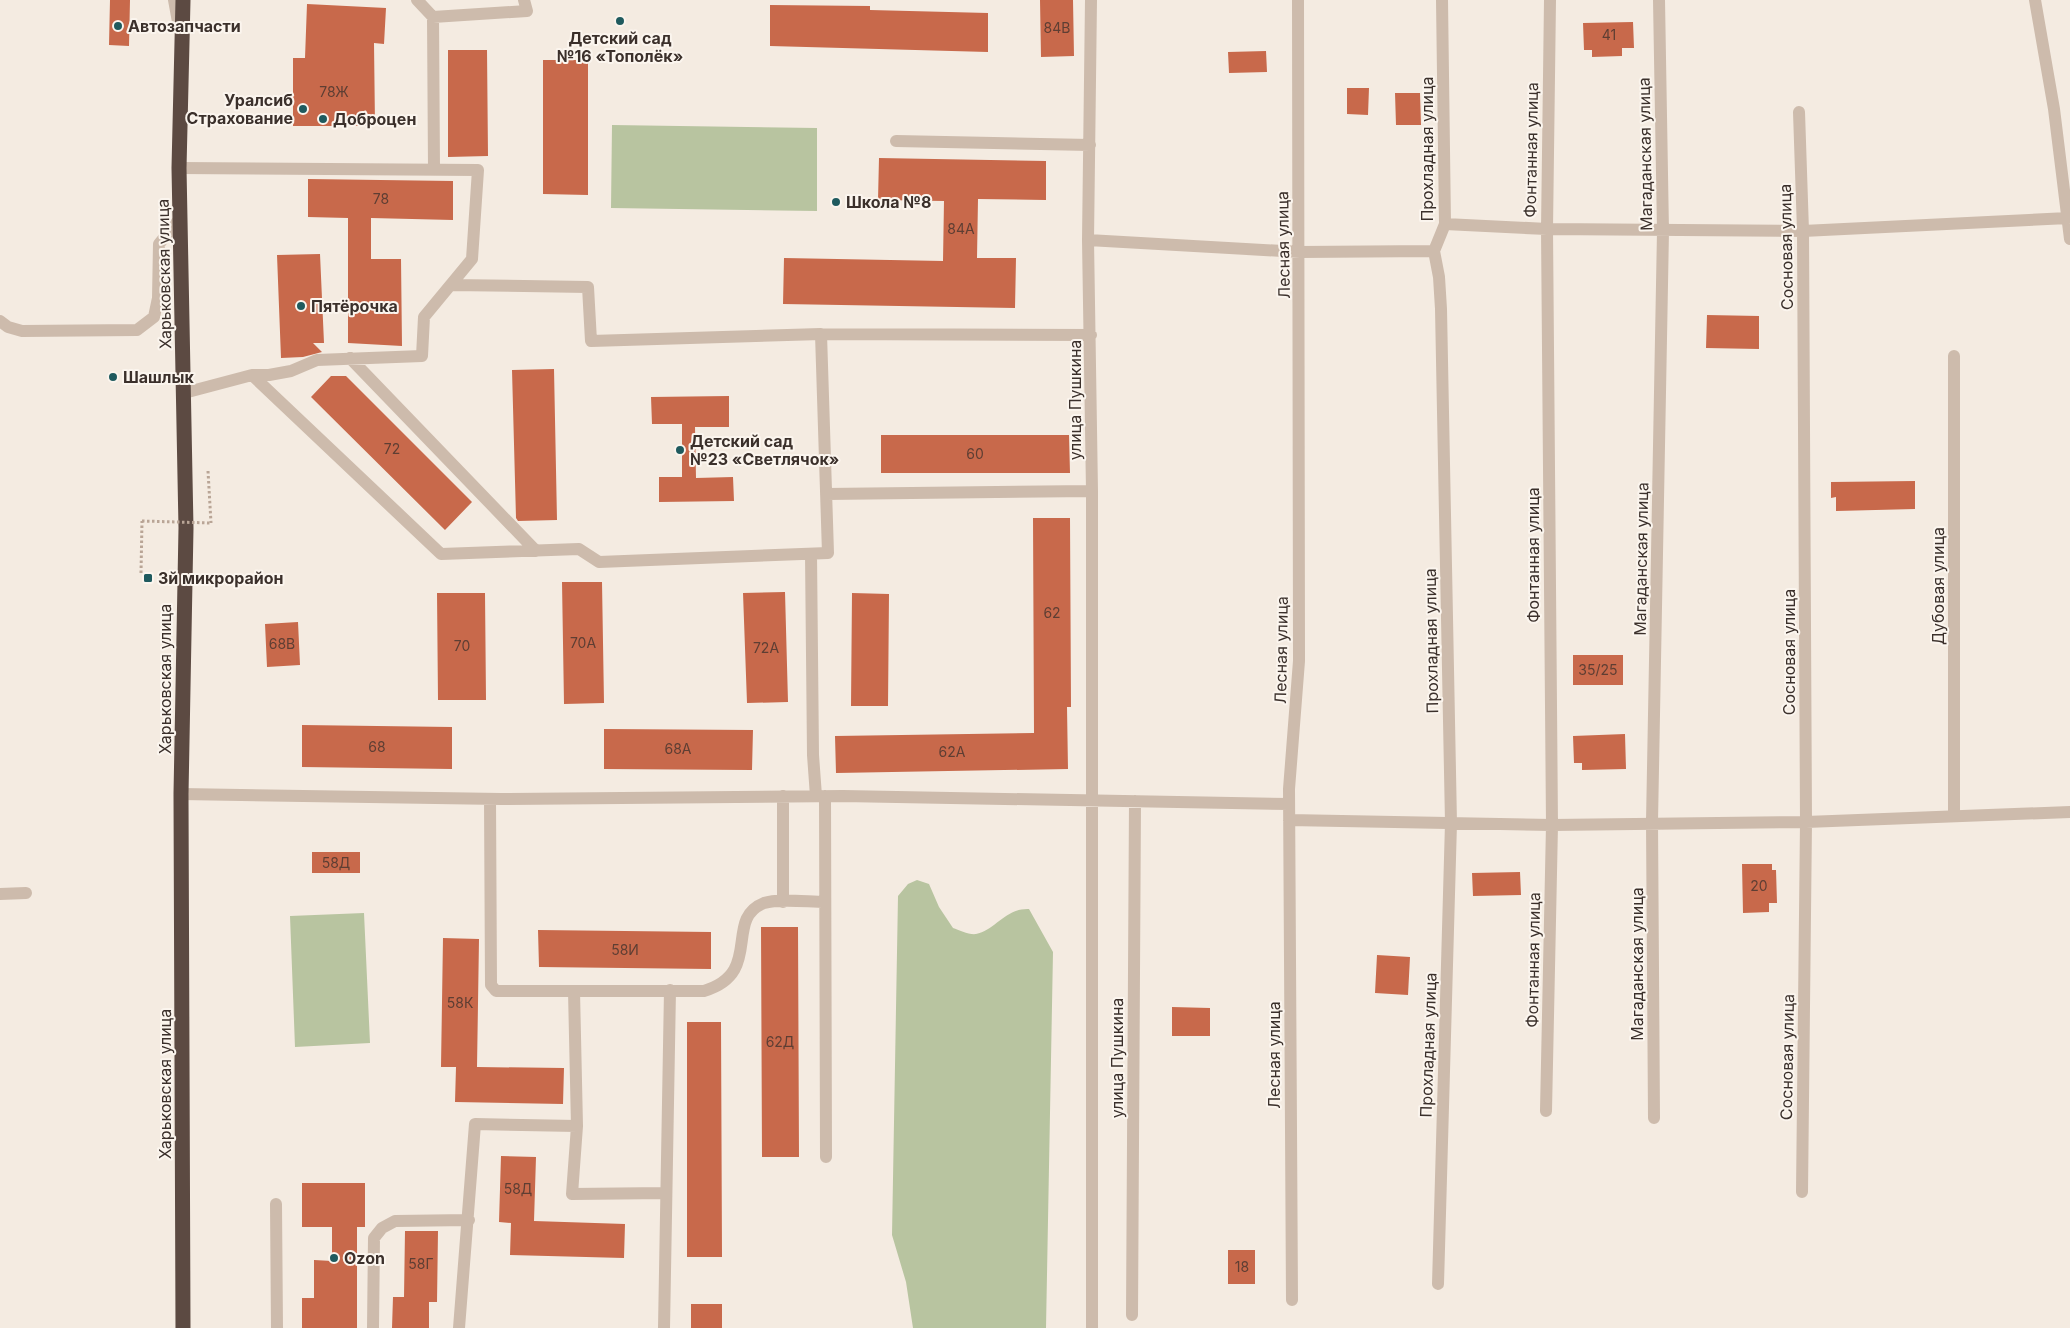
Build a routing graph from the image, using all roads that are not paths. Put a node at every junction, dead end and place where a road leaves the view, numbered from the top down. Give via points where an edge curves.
1 (174, 0) edge
2 (183, 0) edge
3 (417, 0) edge
4 (524, 0) edge
5 (1091, 0) edge
6 (1298, 0) edge
7 (1442, 0) edge
8 (1550, 0) edge
9 (1659, 0) edge
10 (2035, 0) edge
11 (433, 16) junction
12 (183, 50) junction
13 (1799, 112) dead end
14 (896, 141) dead end
15 (1090, 145) junction
16 (179, 168) junction
17 (434, 169) junction
18 (181, 217) junction
19 (2068, 218) junction
20 (1445, 224) junction
21 (1546, 230) junction
22 (1663, 231) junction
23 (1803, 231) junction
24 (2070, 239) edge
25 (1088, 240) junction
26 (1434, 251) junction
27 (1300, 252) junction
28 (451, 285) junction
29 (0, 321) edge
30 (821, 334) junction
31 (1091, 335) junction
32 (1954, 356) dead end
33 (350, 358) junction
34 (252, 375) junction
35 (184, 393) junction
36 (1092, 491) junction
37 (826, 494) junction
38 (536, 551) junction
39 (811, 554) junction
40 (181, 794) junction
41 (783, 796) junction
42 (821, 796) junction
43 (490, 799) junction
44 (1090, 801) junction
45 (1135, 801) junction
46 (1289, 804) junction
47 (2070, 812) edge
48 (1954, 816) junction
49 (1289, 820) junction
50 (1652, 822) junction
51 (1806, 822) junction
52 (1451, 823) junction
53 (1552, 825) junction
54 (26, 893) dead end
55 (0, 894) edge
56 (783, 902) junction
57 (825, 902) junction
58 (670, 990) junction
59 (574, 991) junction
60 (1546, 1111) dead end
61 (1654, 1118) dead end
62 (576, 1126) junction
63 (826, 1157) dead end
64 (1802, 1192) dead end
65 (666, 1193) junction
66 (276, 1204) dead end
67 (469, 1220) junction
68 (1438, 1284) dead end
69 (1292, 1300) dead end
70 (1132, 1315) dead end
71 (183, 1328) edge
72 (277, 1328) edge
73 (373, 1328) edge
74 (459, 1328) edge
75 (664, 1328) edge
76 (1092, 1328) edge

1 - 12 street
2 - 12 highway, Харьковская улица
3 - 11 street
4 - 11 street via 527,12
5 - 15 street, улица Пушкина
6 - 27 street, Лесная улица
7 - 20 street, Прохладная улица
8 - 21 street, Фонтанная улица
9 - 22 street, Магаданская улица
10 - 19 street
11 - 17 street
12 - 16 highway, Харьковская улица
13 - 23 street, Сосновая улица
14 - 15 street
15 - 25 street, улица Пушкина
16 - 17 street
16 - 18 highway, Харьковская улица
17 - 28 street via 478,170 472,258
18 - 29 street via 159,244 158,298 154,317 137,330 22,331
18 - 35 highway, Харьковская улица
19 - 23 street
19 - 24 street
20 - 21 street
20 - 26 street, Прохладная улица
21 - 22 street
21 - 53 street, Фонтанная улица
22 - 23 street
22 - 50 street, Магаданская улица
23 - 51 street, Сосновая улица
25 - 27 street
25 - 31 street, улица Пушкина
26 - 27 street
26 - 52 street, Прохладная улица via 1441,309
27 - 46 street, Лесная улица via 1299,661
28 - 30 street via 588,287 591,341
28 - 33 street via 424,317 422,356
30 - 31 street
30 - 37 street
31 - 36 street, улица Пушкина
32 - 48 street, Дубовая улица
33 - 34 street via 317,360 291,371
33 - 38 street
34 - 35 street
34 - 38 street via 441,554
35 - 40 highway, Харьковская улица via 186,536
36 - 37 street
36 - 44 street, улица Пушкина
37 - 39 street via 828,553
38 - 39 street via 579,549 598,562
39 - 42 street via 813,755
40 - 43 street
40 - 71 highway, Харьковская улица
41 - 42 street
41 - 43 street
41 - 56 street
42 - 44 street
42 - 57 street
43 - 59 street via 490,985 496,991
44 - 45 street
44 - 76 street, улица Пушкина
45 - 46 street
45 - 70 street, улица Пушкина
46 - 49 street, Лесная улица
47 - 48 street
48 - 51 street
49 - 52 street
49 - 69 street, Лесная улица
50 - 51 street
50 - 53 street
50 - 61 street, Магаданская улица
51 - 64 street, Сосновая улица
52 - 53 street
52 - 68 street, Прохладная улица
53 - 60 street, Фонтанная улица
54 - 55 street
56 - 57 street
56 - 58 street via 764,903 748,915 742,933 739,965 721,983 704,991
57 - 63 street
58 - 59 street
58 - 65 street
59 - 62 street
62 - 65 street via 572,1194
62 - 67 street via 476,1124
65 - 75 street
66 - 72 street
67 - 73 street via 395,1221 382,1228 374,1238
67 - 74 street

